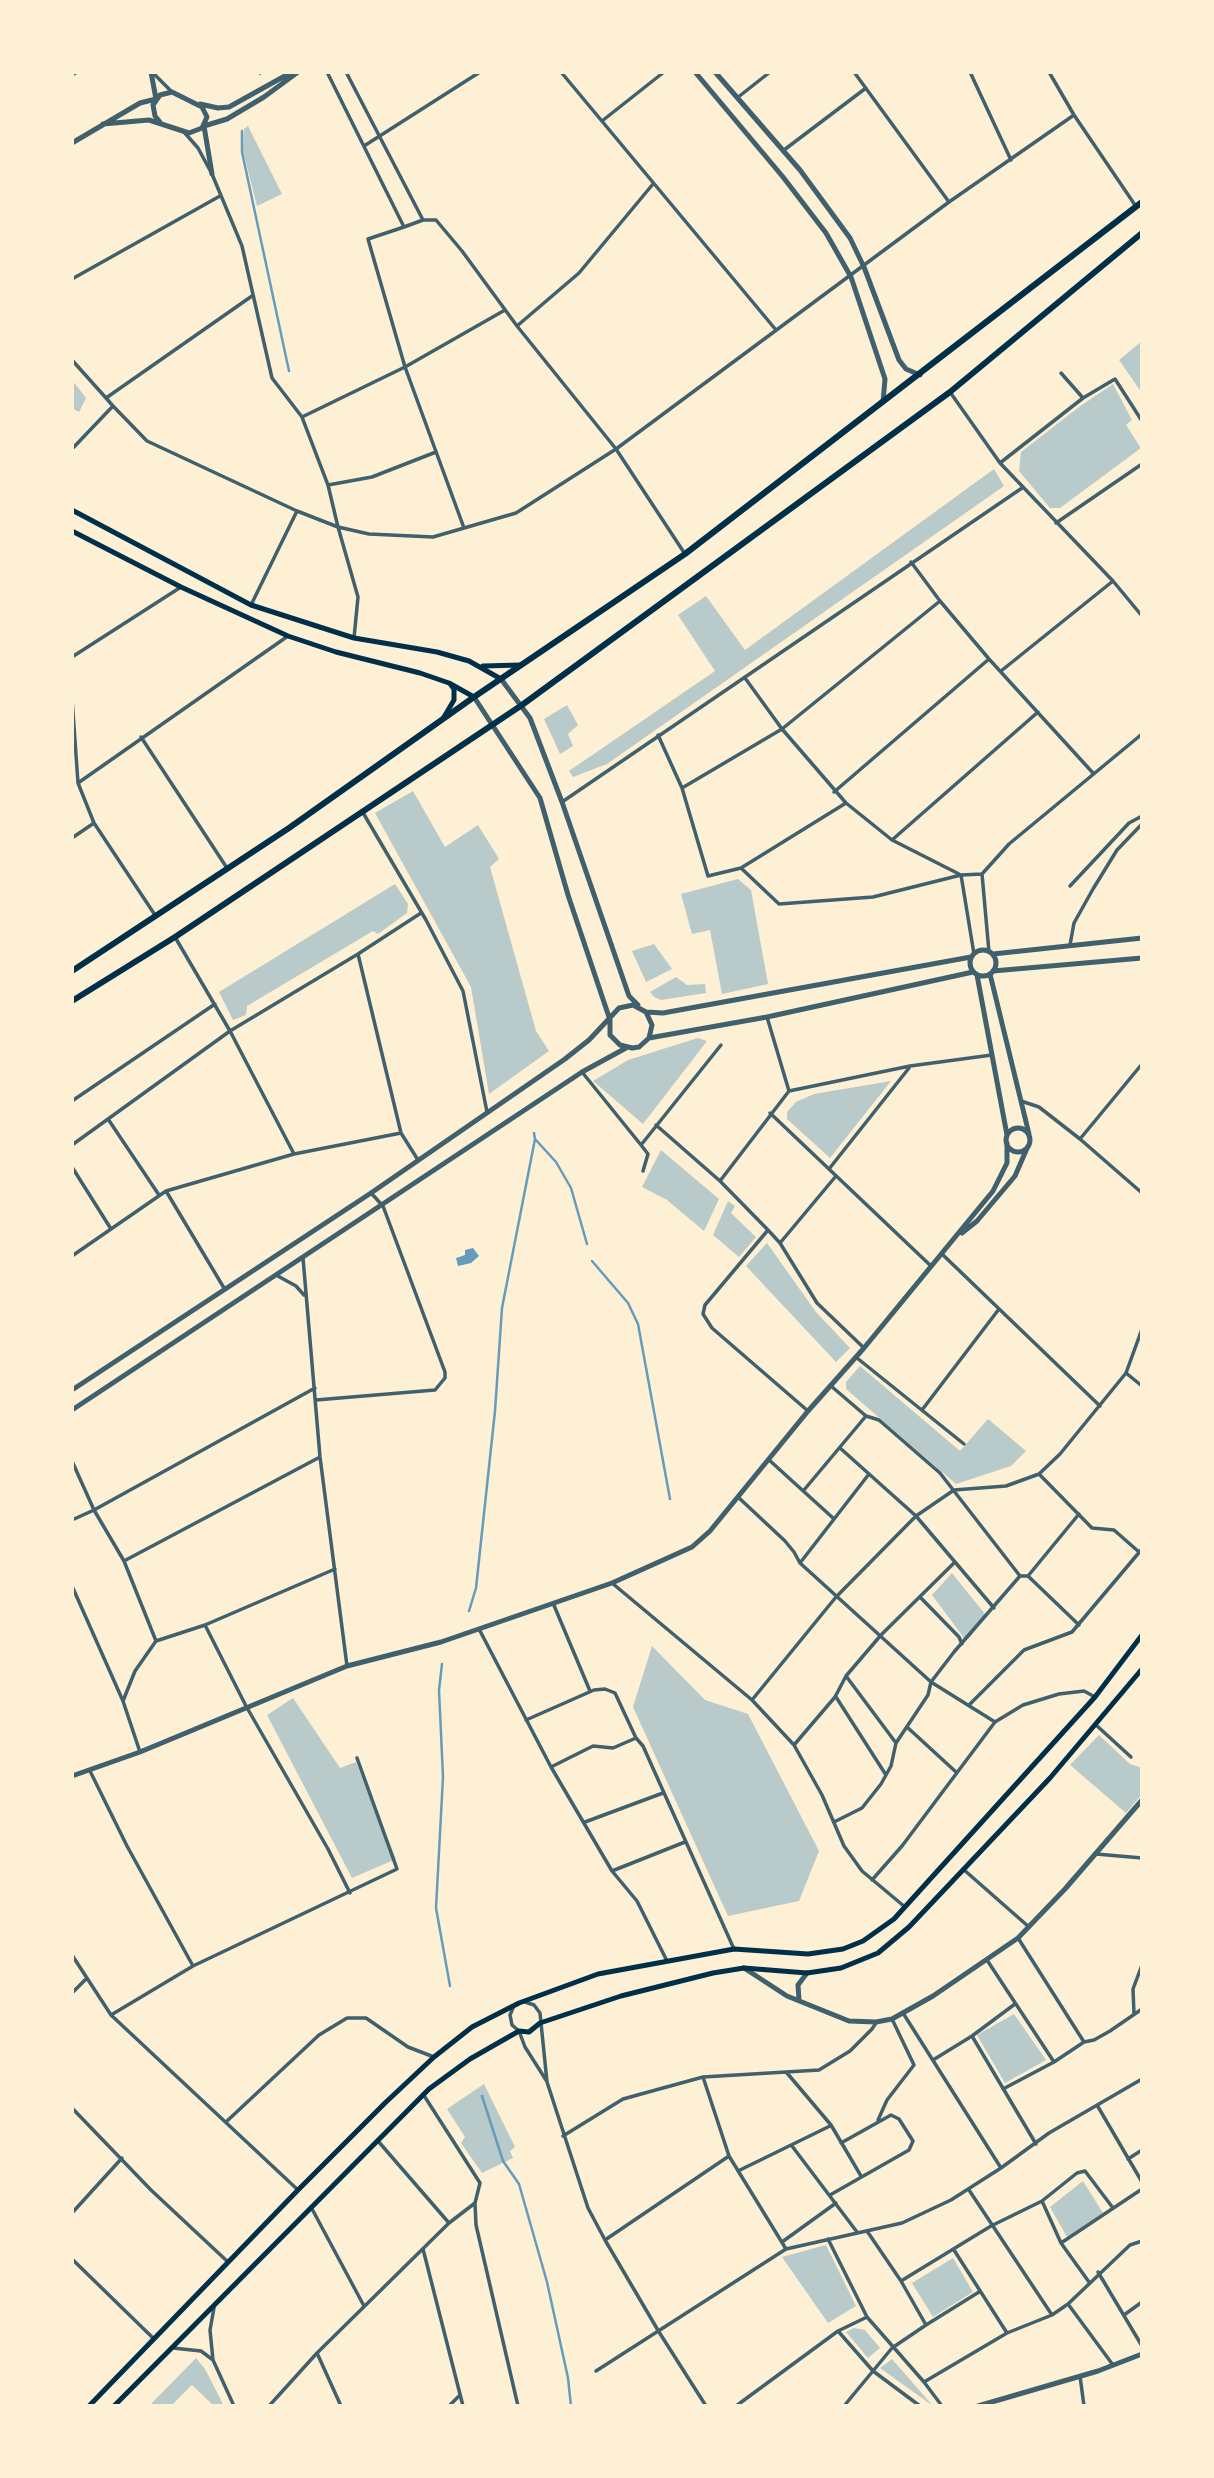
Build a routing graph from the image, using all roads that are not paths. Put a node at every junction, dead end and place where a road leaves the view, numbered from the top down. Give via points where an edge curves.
1 (77, 72) edge
2 (152, 72) edge
3 (292, 72) edge
4 (298, 72) edge
5 (327, 72) edge
6 (346, 72) edge
7 (480, 72) edge
8 (561, 72) edge
9 (664, 72) edge
10 (695, 72) edge
11 (715, 72) edge
12 (770, 72) edge
13 (854, 72) edge
14 (970, 72) edge
15 (1049, 72) edge
16 (72, 75) edge
17 (866, 88) junction
18 (173, 92) junction
19 (737, 98) junction
20 (156, 99) junction
21 (197, 103) junction
22 (1074, 115) junction
23 (602, 121) junction
24 (160, 122) junction
25 (103, 124) junction
26 (204, 126) junction
27 (183, 131) junction
28 (379, 136) junction
29 (72, 143) edge
30 (364, 146) junction
31 (783, 151) junction
32 (1012, 160) junction
33 (212, 174) junction
34 (653, 183) junction
35 (220, 196) junction
36 (949, 202) junction
37 (1139, 204) edge
38 (423, 220) junction
39 (404, 226) junction
40 (1142, 233) edge
41 (864, 267) junction
42 (851, 276) junction
43 (72, 278) edge
44 (253, 296) junction
45 (505, 310) junction
46 (517, 326) junction
47 (776, 330) junction
48 (72, 360) edge
49 (405, 368) junction
50 (1061, 373) dead end
51 (920, 374) junction
52 (950, 392) junction
53 (106, 398) junction
54 (1083, 398) junction
55 (883, 402) junction
56 (113, 406) junction
57 (1142, 406) edge
58 (1136, 411) junction
59 (302, 417) junction
60 (1142, 421) edge
61 (72, 449) edge
62 (616, 449) junction
63 (436, 452) junction
64 (1000, 463) junction
65 (1142, 464) edge
66 (328, 485) junction
67 (1022, 488) junction
68 (72, 510) edge
69 (297, 511) junction
70 (1056, 523) junction
71 (338, 527) junction
72 (464, 528) junction
73 (72, 531) edge
74 (685, 554) junction
75 (911, 562) junction
76 (1113, 581) junction
77 (181, 587) junction
78 (940, 601) junction
79 (251, 605) junction
80 (1142, 616) edge
81 (288, 636) junction
82 (354, 638) junction
83 (72, 657) edge
84 (989, 659) junction
85 (521, 665) junction
86 (479, 666) junction
87 (1001, 671) junction
88 (744, 678) junction
89 (501, 679) junction
90 (449, 683) junction
91 (474, 696) junction
92 (72, 698) edge
93 (522, 705) junction
94 (1038, 712) junction
95 (444, 717) junction
96 (492, 724) junction
97 (782, 729) junction
98 (658, 734) junction
99 (1142, 734) edge
100 (141, 737) junction
101 (1093, 773) junction
102 (78, 783) junction
103 (682, 788) junction
104 (834, 792) junction
105 (562, 802) junction
106 (846, 803) junction
107 (362, 810) junction
108 (1142, 816) edge
109 (94, 823) junction
110 (1142, 824) edge
111 (72, 838) edge
112 (892, 840) junction
113 (227, 868) junction
114 (741, 868) junction
115 (982, 874) junction
116 (961, 875) junction
117 (1070, 886) dead end
118 (421, 913) junction
119 (155, 915) junction
120 (175, 937) junction
121 (1142, 938) edge
122 (1069, 947) junction
123 (991, 953) junction
124 (358, 954) junction
125 (972, 955) junction
126 (1142, 958) edge
127 (72, 971) edge
128 (992, 973) junction
129 (975, 974) junction
130 (72, 1001) edge
131 (215, 1004) junction
132 (640, 1007) junction
133 (646, 1012) junction
134 (767, 1017) junction
135 (610, 1020) junction
136 (230, 1031) junction
137 (649, 1038) junction
138 (721, 1045) dead end
139 (626, 1048) junction
140 (992, 1055) junction
141 (1142, 1064) edge
142 (910, 1066) junction
143 (582, 1072) junction
144 (789, 1091) junction
145 (72, 1101) edge
146 (1021, 1101) junction
147 (488, 1112) junction
148 (770, 1113) junction
149 (108, 1119) junction
150 (656, 1125) junction
151 (401, 1133) junction
152 (1029, 1134) junction
153 (1007, 1135) junction
154 (1080, 1139) junction
155 (1007, 1143) junction
156 (72, 1145) edge
157 (641, 1145) junction
158 (1028, 1146) junction
159 (294, 1154) junction
160 (418, 1160) junction
161 (72, 1167) edge
162 (829, 1170) junction
163 (643, 1171) dead end
164 (836, 1176) junction
165 (720, 1181) junction
166 (166, 1191) junction
167 (371, 1193) junction
168 (1142, 1193) edge
169 (159, 1195) junction
170 (383, 1206) junction
171 (111, 1229) junction
172 (768, 1230) junction
173 (951, 1242) junction
174 (780, 1243) junction
175 (942, 1254) junction
176 (72, 1256) edge
177 (303, 1258) junction
178 (931, 1267) junction
179 (275, 1275) junction
180 (224, 1288) junction
181 (305, 1296) junction
182 (999, 1309) junction
183 (1142, 1329) edge
184 (864, 1348) junction
185 (856, 1357) junction
186 (1126, 1373) junction
187 (830, 1385) junction
188 (1142, 1386) edge
189 (315, 1388) junction
190 (72, 1390) edge
191 (316, 1401) junction
192 (1100, 1406) junction
193 (72, 1410) edge
194 (922, 1410) junction
195 (808, 1411) junction
196 (866, 1416) junction
197 (964, 1444) dead end
198 (839, 1448) junction
199 (320, 1457) junction
200 (768, 1459) junction
201 (72, 1461) edge
202 (869, 1474) junction
203 (1039, 1474) junction
204 (804, 1490) junction
205 (954, 1490) junction
206 (738, 1497) junction
207 (94, 1510) junction
208 (1079, 1514) junction
209 (916, 1516) junction
210 (833, 1518) junction
211 (72, 1520) edge
212 (1141, 1550) edge
213 (124, 1561) junction
214 (955, 1562) junction
215 (800, 1563) junction
216 (335, 1569) junction
217 (1020, 1576) junction
218 (1028, 1576) junction
219 (612, 1583) junction
220 (72, 1586) edge
221 (836, 1597) junction
222 (920, 1597) junction
223 (553, 1603) junction
224 (994, 1608) junction
225 (205, 1625) junction
226 (1079, 1625) junction
227 (478, 1628) junction
228 (881, 1635) junction
229 (1142, 1636) edge
230 (156, 1641) junction
231 (962, 1644) junction
232 (347, 1666) junction
233 (1142, 1669) edge
234 (846, 1676) junction
235 (931, 1682) junction
236 (590, 1692) junction
237 (835, 1697) junction
238 (1095, 1697) junction
239 (752, 1700) junction
240 (123, 1701) junction
241 (970, 1705) junction
242 (246, 1706) junction
243 (526, 1720) junction
244 (995, 1722) junction
245 (1097, 1725) junction
246 (907, 1727) junction
247 (636, 1738) junction
248 (896, 1743) junction
249 (794, 1745) junction
250 (140, 1752) junction
251 (1131, 1757) dead end
252 (357, 1758) dead end
253 (551, 1767) junction
254 (90, 1770) junction
255 (956, 1772) junction
256 (886, 1775) junction
257 (72, 1776) edge
258 (663, 1793) junction
259 (1142, 1800) edge
260 (584, 1822) junction
261 (834, 1822) junction
262 (685, 1842) junction
263 (1094, 1853) junction
264 (1142, 1857) edge
265 (963, 1869) junction
266 (612, 1871) junction
267 (872, 1880) junction
268 (350, 1893) junction
269 (905, 1907) junction
270 (1029, 1927) junction
271 (1018, 1938) junction
272 (734, 1949) junction
273 (72, 1955) edge
274 (987, 1960) junction
275 (667, 1961) junction
276 (1142, 1965) edge
277 (193, 1966) junction
278 (744, 1968) junction
279 (807, 1973) junction
280 (86, 1978) junction
281 (72, 1993) edge
282 (799, 2000) junction
283 (524, 2002) junction
284 (1016, 2004) junction
285 (515, 2006) junction
286 (1142, 2009) edge
287 (903, 2013) junction
288 (1134, 2014) junction
289 (111, 2015) junction
290 (891, 2020) junction
291 (876, 2022) junction
292 (540, 2023) junction
293 (519, 2031) junction
294 (972, 2036) junction
295 (1084, 2042) junction
296 (434, 2057) junction
297 (933, 2060) junction
298 (1054, 2062) junction
299 (787, 2073) junction
300 (703, 2077) junction
301 (1142, 2079) edge
302 (547, 2082) junction
303 (1003, 2089) junction
304 (423, 2094) junction
305 (1097, 2105) junction
306 (72, 2108) edge
307 (877, 2121) junction
308 (226, 2122) junction
309 (831, 2125) junction
310 (563, 2136) junction
311 (378, 2140) junction
312 (841, 2143) junction
313 (1036, 2144) junction
314 (792, 2146) junction
315 (1142, 2150) edge
316 (729, 2156) junction
317 (122, 2158) junction
318 (1129, 2159) junction
319 (1001, 2168) junction
320 (738, 2171) junction
321 (861, 2176) junction
322 (1142, 2182) edge
323 (1142, 2189) edge
324 (298, 2190) junction
325 (969, 2190) junction
326 (830, 2195) junction
327 (1042, 2201) junction
328 (475, 2203) junction
329 (836, 2203) junction
330 (312, 2207) junction
331 (1113, 2208) junction
332 (72, 2213) edge
333 (449, 2223) junction
334 (991, 2226) junction
335 (867, 2231) junction
336 (857, 2232) junction
337 (828, 2239) junction
338 (605, 2240) junction
339 (1142, 2241) edge
340 (782, 2242) junction
341 (1062, 2243) junction
342 (422, 2248) junction
343 (786, 2249) junction
344 (954, 2250) junction
345 (72, 2259) edge
346 (228, 2262) junction
347 (1098, 2272) junction
348 (901, 2281) junction
349 (1089, 2282) junction
350 (979, 2292) junction
351 (1142, 2302) edge
352 (1068, 2304) junction
353 (214, 2305) junction
354 (364, 2306) junction
355 (1052, 2315) junction
356 (1124, 2315) junction
357 (867, 2317) junction
358 (926, 2325) junction
359 (838, 2330) junction
360 (659, 2332) junction
361 (1007, 2333) junction
362 (155, 2339) junction
363 (1142, 2346) edge
364 (172, 2348) junction
365 (892, 2348) junction
366 (317, 2353) junction
367 (1142, 2354) edge
368 (213, 2360) junction
369 (1113, 2365) junction
370 (596, 2371) dead end
371 (873, 2371) junction
372 (1080, 2376) junction
373 (924, 2382) junction
374 (460, 2395) junction
375 (89, 2406) edge
376 (114, 2406) edge
377 (234, 2406) edge
378 (269, 2406) edge
379 (341, 2406) edge
380 (449, 2406) edge
381 (463, 2406) edge
382 (517, 2406) edge
383 (706, 2406) edge
384 (736, 2406) edge
385 (844, 2406) edge
386 (920, 2406) edge
387 (942, 2406) edge
388 (978, 2406) edge
389 (1084, 2406) edge

1 - 16 street
2 - 18 street
2 - 20 street
3 - 21 street via 229,107
4 - 26 street via 264,97
5 - 30 street
6 - 28 street
7 - 28 street
8 - 23 street
9 - 23 street
10 - 42 street via 809,210
11 - 19 street
12 - 19 street
13 - 17 street
14 - 32 street
15 - 22 street
17 - 31 street
17 - 36 street
18 - 20 street
18 - 21 street
19 - 31 street
20 - 24 street via 154,111
20 - 25 street
21 - 26 street via 207,117
22 - 32 street
22 - 37 street
23 - 34 street
24 - 25 street
24 - 27 street
25 - 29 street
26 - 27 street via 196,132
26 - 33 street
27 - 33 street
28 - 30 street
28 - 38 street
30 - 39 street
31 - 41 street via 820,194
32 - 36 street
33 - 35 street
34 - 46 street via 579,273
34 - 47 street
35 - 43 street
35 - 44 street via 242,246
36 - 41 street
37 - 51 main road
38 - 39 street
38 - 45 street via 436,220
39 - 49 street via 368,239
40 - 52 main road
41 - 42 street
41 - 51 street via 899,360 906,369
42 - 47 street
42 - 55 street via 885,379
44 - 53 street
44 - 59 street via 272,378
45 - 46 street
45 - 49 street
46 - 62 street
47 - 62 street
48 - 53 street
49 - 59 street
49 - 63 street
50 - 54 street
51 - 55 main road
52 - 64 street
52 - 93 main road
53 - 56 street
54 - 58 street via 1115,379
54 - 64 street
55 - 74 main road
56 - 61 street
56 - 69 street via 147,441
57 - 58 street
58 - 60 street
59 - 66 street
62 - 72 street via 516,513
62 - 74 street
63 - 66 street via 372,477
63 - 72 street
64 - 67 street
65 - 70 street
66 - 71 street
67 - 70 street
67 - 75 street
68 - 79 main road
69 - 71 street
69 - 79 street
70 - 76 street
71 - 72 street via 369,534 433,537
71 - 82 street via 358,597
73 - 77 main road
74 - 85 main road
75 - 78 street
75 - 88 street
76 - 80 street
76 - 87 street
77 - 81 main road
77 - 83 street
78 - 84 street
78 - 97 street
79 - 82 main road
81 - 90 main road
81 - 100 street
82 - 86 main road via 437,652
84 - 87 street
84 - 104 street
85 - 86 main road
85 - 89 main road
86 - 89 main road
87 - 94 street
88 - 97 street
88 - 98 street
89 - 91 main road
89 - 93 street
90 - 91 main road
90 - 95 main road via 454,699
91 - 95 main road
91 - 96 street
92 - 102 street
93 - 96 main road
93 - 105 street
94 - 101 street
94 - 112 street
95 - 113 main road
96 - 107 main road
96 - 135 street via 540,798
97 - 103 street
97 - 104 street
98 - 103 street
98 - 105 street
99 - 101 street
100 - 102 street
100 - 113 street
101 - 115 street via 1009,844
102 - 109 street
103 - 114 street via 708,876
104 - 106 street
105 - 132 street via 629,996
106 - 112 street
106 - 114 street
107 - 118 street
107 - 120 main road
108 - 117 street via 1129,823
109 - 111 street
109 - 119 street
110 - 122 street via 1117,850 1093,888 1074,923
112 - 116 street
113 - 119 main road
114 - 116 street via 779,904 873,897
115 - 116 street
115 - 123 street
116 - 125 street
118 - 124 street
118 - 147 street via 463,991
119 - 127 main road
120 - 130 main road
120 - 131 street
121 - 122 street
122 - 123 street
123 - 125 street via 981,950
123 - 128 street via 996,962
124 - 136 street
124 - 151 street
125 - 129 street via 970,965
125 - 133 street via 663,1013
126 - 128 street
128 - 129 street
128 - 146 street
129 - 134 street
129 - 140 street
131 - 136 street
131 - 145 street
132 - 133 street
132 - 135 street via 626,1005
133 - 137 street via 652,1025
134 - 137 street
134 - 144 street
135 - 139 street via 610,1035
135 - 147 street via 565,1059
136 - 149 street
136 - 159 street
137 - 139 street via 639,1047
138 - 150 street
139 - 143 street
140 - 142 street
140 - 153 street
141 - 154 street
142 - 144 street
142 - 162 street
143 - 157 street
143 - 170 street
144 - 148 street
146 - 152 street
146 - 154 street via 1039,1107
147 - 160 street
148 - 162 street
148 - 165 street
149 - 156 street
149 - 169 street
150 - 157 street
150 - 165 street
151 - 159 street
151 - 160 street
152 - 153 street via 1016,1128
152 - 158 street
153 - 155 street
154 - 168 street
155 - 158 street via 1018,1152
155 - 173 street via 1007,1163 993,1191
157 - 163 street via 648,1154
158 - 173 street via 1015,1176 977,1221
159 - 166 street
160 - 167 street
161 - 171 street
162 - 164 street
164 - 174 street
164 - 178 street
165 - 172 street
166 - 169 street
166 - 180 street
167 - 170 street
167 - 180 street
169 - 171 street
170 - 177 street
170 - 191 street via 445,1378 435,1390
171 - 176 street
172 - 174 street
172 - 195 street via 705,1305 704,1318
173 - 175 street
174 - 184 street via 817,1303
175 - 178 street
175 - 182 street
177 - 179 street
177 - 181 street
178 - 184 street
179 - 181 street
179 - 193 street
180 - 190 street
181 - 189 street
182 - 192 street
182 - 194 street
183 - 186 street
184 - 185 street
185 - 187 street
185 - 194 street
186 - 188 street
186 - 192 street
187 - 195 street
187 - 196 street
189 - 191 street
189 - 207 street
191 - 199 street
192 - 203 street
194 - 197 street
195 - 200 street
196 - 198 street
196 - 205 street via 889,1429
198 - 202 street
198 - 204 street
199 - 213 street
199 - 216 street
200 - 204 street
200 - 206 street
201 - 207 street
202 - 209 street
202 - 210 street
203 - 205 street via 1006,1486
203 - 208 street
204 - 210 street
205 - 209 street
205 - 217 street
206 - 215 street via 785,1541
206 - 219 street via 701,1541
207 - 211 street
207 - 213 street
208 - 212 street via 1092,1528 1114,1530
208 - 218 street
209 - 214 street
209 - 221 street
210 - 215 street
212 - 226 street
213 - 230 street
214 - 222 street
214 - 224 street
215 - 221 street
216 - 225 street
216 - 232 street
217 - 218 street
217 - 224 street
218 - 226 street
219 - 223 street
219 - 239 street
220 - 240 street
221 - 228 street
221 - 239 street
222 - 228 street
222 - 231 street
223 - 227 street
223 - 236 street
224 - 231 street
225 - 230 street
225 - 242 street
226 - 241 street via 1024,1650
227 - 232 street
227 - 243 street
228 - 234 street
228 - 235 street
229 - 238 main road
230 - 240 street via 135,1671
231 - 235 street
232 - 242 street
233 - 245 main road
234 - 237 street
234 - 248 street
235 - 241 street
235 - 246 street
236 - 243 street
236 - 247 street via 602,1688 615,1693
237 - 249 street
237 - 256 street
238 - 244 street via 1084,1691 1059,1694 1023,1705
238 - 269 main road
239 - 249 street
240 - 250 street
241 - 244 street
242 - 250 street
242 - 268 street
243 - 253 street
244 - 255 street
245 - 251 street
245 - 265 main road
246 - 248 street
246 - 255 street
247 - 253 street via 613,1748 593,1746
247 - 258 street
248 - 256 street
249 - 261 street
250 - 254 street
252 - 268 street via 397,1869
253 - 260 street
254 - 257 street
254 - 277 street
255 - 267 street
256 - 261 street via 862,1808
258 - 260 street
258 - 262 street
259 - 263 street
260 - 266 street
261 - 267 street via 844,1846
262 - 266 street
262 - 272 street
263 - 264 street
263 - 270 street
265 - 270 street
265 - 279 main road via 909,1927 878,1952 841,1968
266 - 275 street via 637,1901
267 - 269 street
268 - 277 street
269 - 272 main road via 863,1941 843,1949 808,1954
270 - 271 street
271 - 274 street
271 - 295 street
272 - 275 main road
273 - 280 street
274 - 284 street
274 - 287 street
275 - 283 main road via 598,1974
276 - 288 street via 1133,1989
277 - 289 street
278 - 279 main road
278 - 282 street
278 - 292 main road via 621,1996
279 - 282 street via 797,1985
280 - 281 street
280 - 289 street
282 - 291 street via 849,2021
283 - 285 main road
283 - 292 street via 538,2008
284 - 294 street
284 - 298 street
285 - 293 street via 510,2020
285 - 296 main road via 472,2027
286 - 288 street
287 - 290 street
287 - 297 street
288 - 295 street
289 - 308 street
290 - 291 street
290 - 307 street via 914,2065
291 - 299 street via 850,2050 819,2070
292 - 293 main road via 529,2032
292 - 302 street
293 - 302 street
293 - 304 main road
294 - 297 street
294 - 303 street
295 - 298 street
296 - 308 street via 408,2048 366,2018 347,2018 319,2035
296 - 324 main road
297 - 319 street
298 - 303 street
299 - 300 street
299 - 309 street
300 - 310 street via 623,2099
300 - 316 street
301 - 305 street
302 - 310 street
303 - 313 street
304 - 311 main road
304 - 328 street via 480,2183
305 - 313 street
305 - 318 street
306 - 317 street
307 - 312 street
307 - 321 street via 891,2115 899,2119 913,2141 909,2150
308 - 324 street
309 - 312 street
309 - 314 street
310 - 338 street
311 - 330 main road
311 - 333 street
312 - 321 street
313 - 319 street
314 - 320 street
314 - 326 street
315 - 318 street
316 - 320 street
316 - 338 street
317 - 332 street
317 - 346 street
318 - 322 street
319 - 325 street
320 - 340 street
321 - 326 street
323 - 331 street
324 - 346 main road
325 - 334 street
325 - 335 street via 902,2223
326 - 329 street
327 - 331 street via 1085,2171
327 - 334 street
327 - 341 street
328 - 333 street
328 - 382 street
329 - 336 street
329 - 340 street
330 - 353 main road
330 - 354 street
331 - 341 street
333 - 342 street
334 - 344 street
334 - 355 street
335 - 336 street
335 - 348 street
336 - 337 street
337 - 343 street
337 - 357 street
338 - 360 street
339 - 347 street via 1130,2245
340 - 343 street
341 - 349 street
342 - 354 street
342 - 374 street
343 - 360 street
344 - 348 street
344 - 350 street
345 - 362 street
346 - 362 main road
347 - 349 street
347 - 356 street
348 - 358 street
349 - 352 street
350 - 358 street
350 - 361 street
351 - 356 street
352 - 355 street
352 - 369 street
353 - 364 main road
353 - 368 street via 210,2330
354 - 366 street
355 - 361 street
356 - 363 street
357 - 359 street
357 - 365 street
358 - 365 street
359 - 371 street
359 - 384 street
360 - 370 street
360 - 383 street
361 - 373 street
362 - 375 main road
364 - 368 street via 201,2351
364 - 376 main road
365 - 371 street
365 - 373 street
366 - 378 street
366 - 379 street
367 - 369 street
368 - 377 street
369 - 372 street
371 - 385 street
371 - 386 street
372 - 388 street
372 - 389 street
373 - 387 street
374 - 380 street
374 - 381 street

